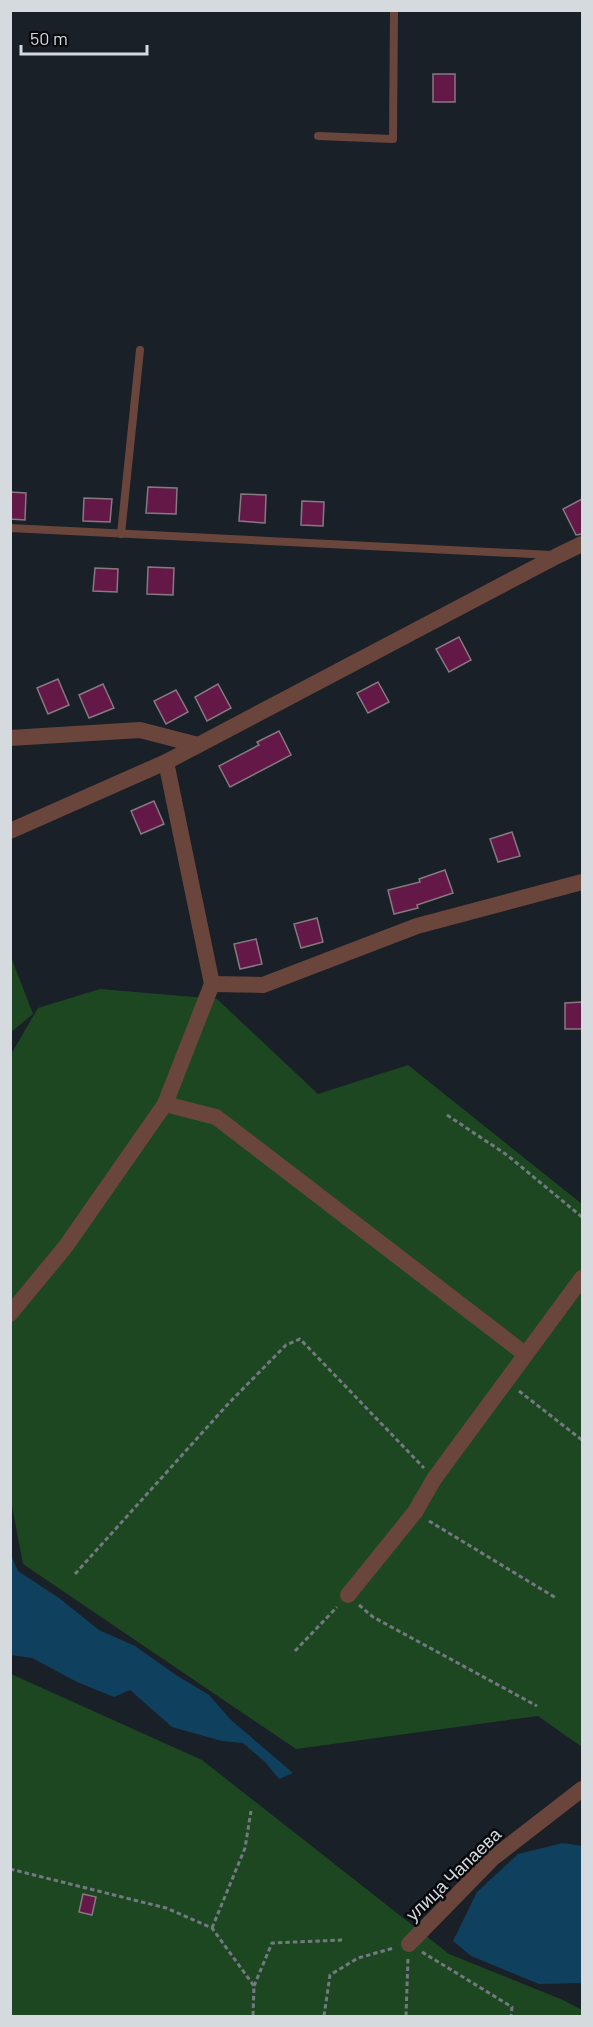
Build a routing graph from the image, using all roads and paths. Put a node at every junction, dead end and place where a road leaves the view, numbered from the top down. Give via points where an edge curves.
1 (393, 10) edge
2 (318, 136) dead end
3 (140, 350) dead end
4 (10, 528) edge
5 (121, 534) junction
6 (582, 544) edge
7 (557, 556) junction
8 (10, 738) edge
9 (198, 745) junction
10 (166, 762) junction
11 (10, 831) edge
12 (582, 882) edge
13 (212, 984) junction
14 (165, 1104) junction
15 (447, 1115) dead end
16 (582, 1217) edge
17 (582, 1278) edge
18 (10, 1314) edge
19 (525, 1354) junction
20 (506, 1380) junction
21 (582, 1440) edge
22 (434, 1479) junction
23 (415, 1512) junction
24 (75, 1574) dead end
25 (348, 1595) junction
26 (556, 1598) dead end
27 (296, 1651) dead end
28 (537, 1706) dead end
29 (582, 1789) edge
30 (251, 1811) dead end
31 (10, 1869) edge
32 (212, 1928) junction
33 (342, 1940) dead end
34 (409, 1944) junction
35 (254, 1986) junction
36 (253, 2016) edge
37 (324, 2016) edge
38 (406, 2016) edge
39 (512, 2016) edge

1 - 2 lane via 393,139
3 - 5 lane
4 - 5 lane
5 - 7 lane
6 - 7 street
7 - 9 street
8 - 9 street via 140,730
9 - 10 street
10 - 11 street
10 - 13 street
12 - 13 street via 417,926 263,985
13 - 14 street
14 - 18 street via 66,1246
14 - 19 street via 216,1117
15 - 16 path via 507,1155
17 - 19 street
19 - 20 street
20 - 21 path
20 - 22 street
22 - 23 street
22 - 24 path via 300,1339 285,1346 228,1404
23 - 25 street
23 - 26 path
25 - 27 path
25 - 28 path via 372,1617
29 - 34 street, улица Чапаева via 493,1858
30 - 32 path via 246,1848
31 - 32 path via 166,1908
32 - 35 path
33 - 35 path via 272,1943
34 - 37 path via 358,1958 330,1975
34 - 38 path
34 - 39 path via 512,2007
35 - 36 path

